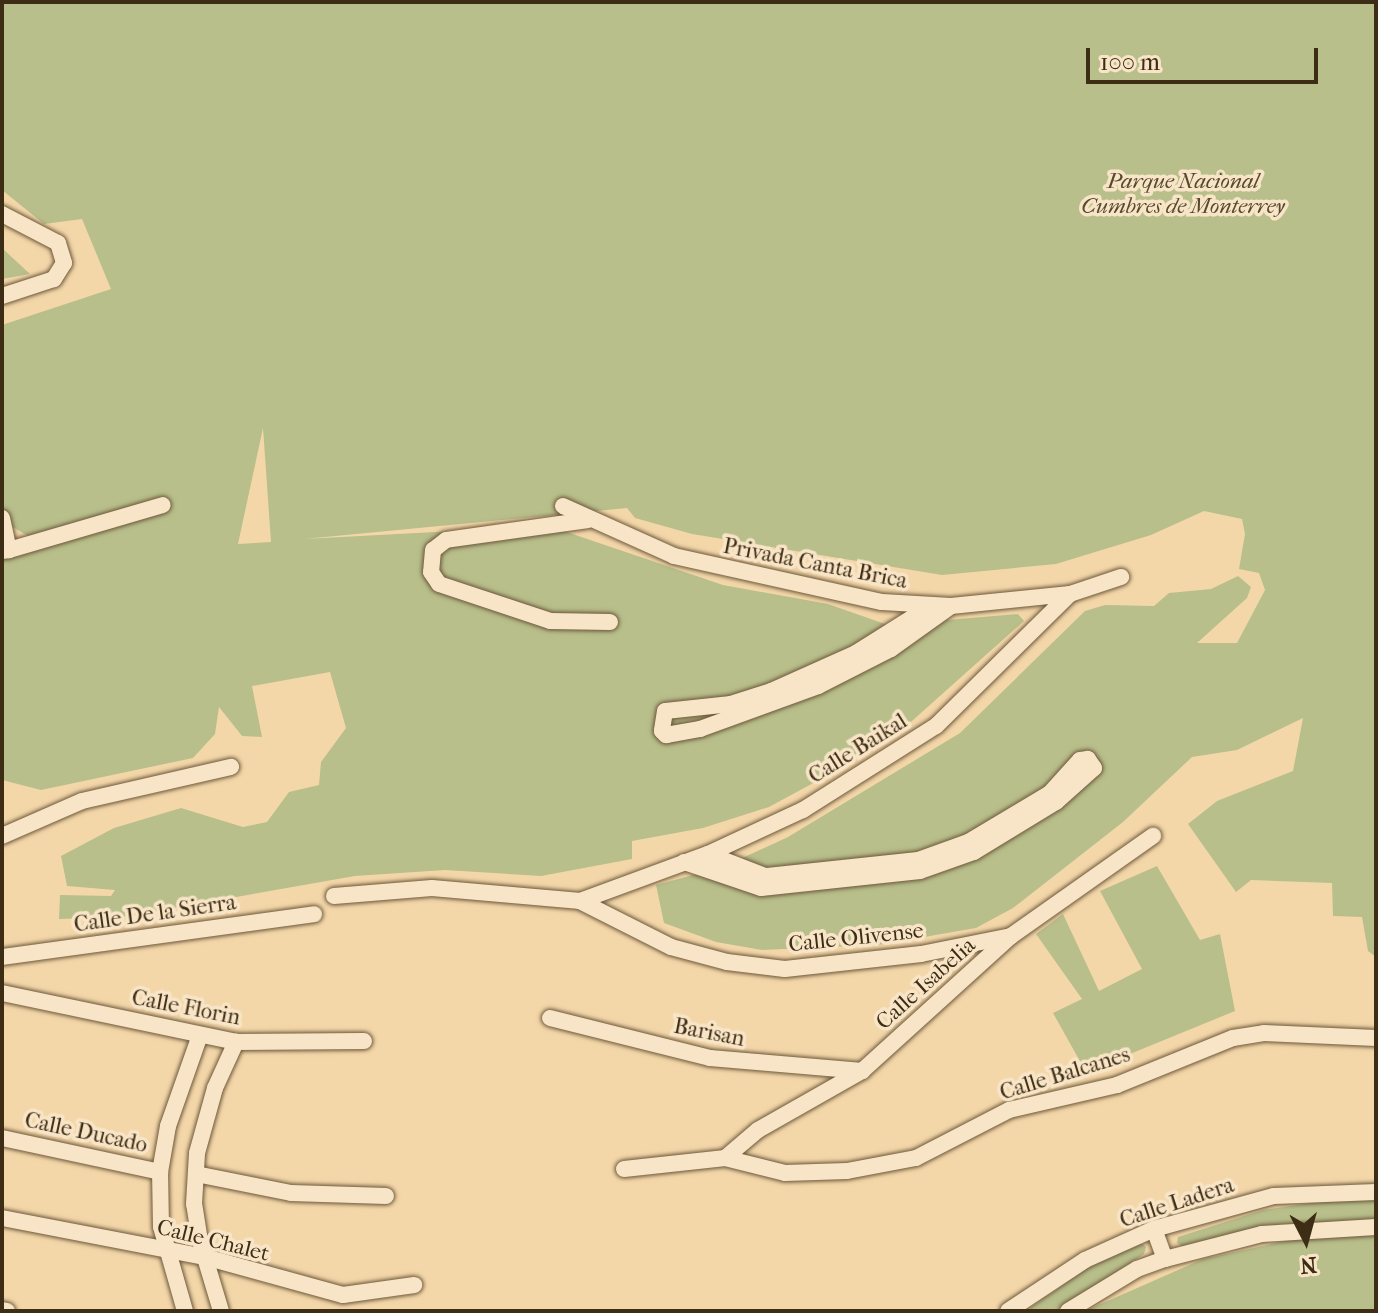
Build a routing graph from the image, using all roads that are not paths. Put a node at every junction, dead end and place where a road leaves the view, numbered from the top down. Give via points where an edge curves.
1 (2, 214) edge
2 (2, 296) edge
3 (163, 505) dead end
4 (563, 506) dead end
5 (2, 518) edge
6 (588, 520) junction
7 (5, 550) edge
8 (1121, 577) dead end
9 (1070, 594) junction
10 (951, 606) junction
11 (929, 607) junction
12 (610, 622) dead end
13 (231, 767) dead end
14 (4, 831) edge
15 (1153, 836) dead end
16 (708, 854) junction
17 (684, 862) junction
18 (334, 896) dead end
19 (580, 901) junction
20 (314, 914) dead end
21 (1011, 936) junction
22 (2, 957) edge
23 (2, 993) edge
24 (550, 1018) dead end
25 (200, 1035) junction
26 (1376, 1038) edge
27 (364, 1041) dead end
28 (236, 1042) junction
29 (862, 1071) junction
30 (2, 1138) edge
31 (725, 1158) junction
32 (624, 1169) dead end
33 (160, 1172) junction
34 (196, 1174) junction
35 (1376, 1192) edge
36 (386, 1196) dead end
37 (2, 1218) edge
38 (1376, 1227) edge
39 (1154, 1229) junction
40 (168, 1251) junction
41 (205, 1257) junction
42 (1165, 1259) junction
43 (414, 1285) dead end
44 (185, 1311) edge
45 (221, 1311) edge
46 (1008, 1311) edge
47 (1068, 1311) edge

1 - 2 street via 58,243 64,263 54,279
3 - 7 street
4 - 6 street, Privada Canta Brica
5 - 7 street
6 - 11 street, Privada Canta Brica via 674,556 853,596
6 - 12 street via 446,540 433,550 431,572 439,584 550,621
8 - 9 street, Calle Baikal
9 - 10 street, Privada Canta Brica
9 - 16 street, Calle Baikal via 936,726 803,810
10 - 11 street, Privada Canta Brica
10 - 11 street via 891,649 818,686 700,729 666,735 662,731 665,711 731,704 771,691 856,653
13 - 14 street via 143,784
15 - 21 street, Calle Isabelia
16 - 17 street, Calle Baikal
16 - 17 street via 765,876 918,860 968,842 1050,793 1084,758 1094,768 1056,802 974,852 920,871 761,888
17 - 19 street, Calle Baikal
18 - 19 street, Calle Olivense via 432,888
19 - 21 street, Calle Olivense via 671,947 759,967 824,967
20 - 22 street, Calle De la Sierra
21 - 29 street, Calle Isabelia
23 - 25 street, Calle Florin
24 - 29 street, Barisan via 710,1058
25 - 28 street, Calle Florin
25 - 33 street via 168,1126
26 - 31 street, Calle Balcanes via 1264,1033 1233,1038 1117,1085 1009,1110 916,1158 847,1171 785,1173
27 - 28 street, Calle Florin
28 - 34 street via 202,1128
29 - 31 street, Calle Isabelia via 758,1130
30 - 33 street, Calle Ducado
31 - 32 street
33 - 40 street via 161,1227
34 - 36 street via 291,1193
34 - 41 street via 194,1204
35 - 39 street, Calle Ladera via 1274,1196
37 - 40 street, Calle Chalet
38 - 42 street via 1262,1234
39 - 42 street
39 - 46 street, Calle Ladera via 1085,1260
40 - 41 street, Calle Chalet
40 - 44 street
41 - 43 street, Calle Chalet via 343,1295
41 - 45 street
42 - 47 street via 1126,1274

